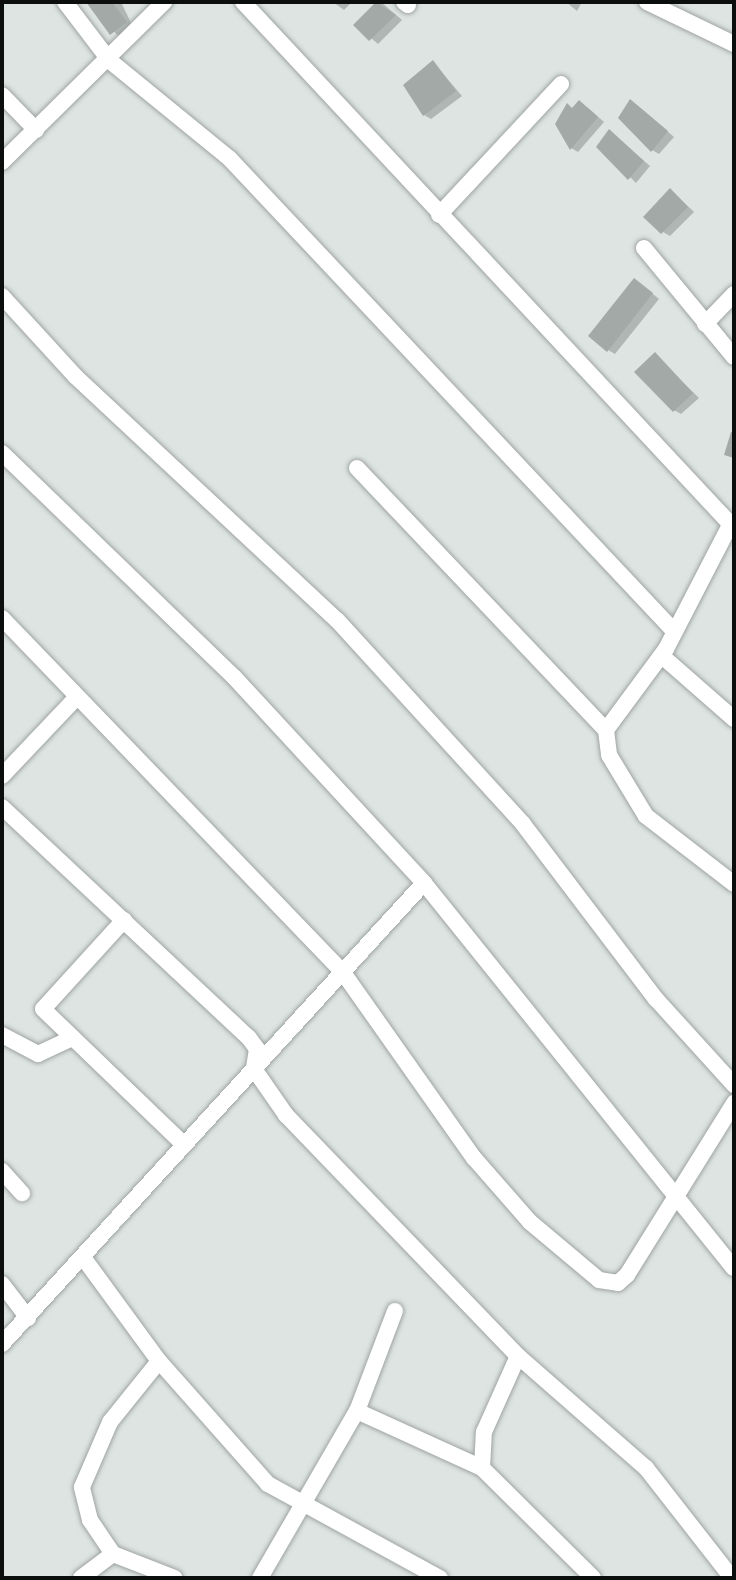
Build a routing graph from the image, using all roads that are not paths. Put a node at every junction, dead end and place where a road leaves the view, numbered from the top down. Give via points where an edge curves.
1 (65, 2) edge
2 (164, 2) edge
3 (243, 2) edge
4 (647, 2) edge
5 (734, 44) edge
6 (110, 61) junction
7 (561, 84) dead end
8 (2, 95) edge
9 (36, 130) junction
10 (2, 162) edge
11 (439, 215) junction
12 (644, 248) dead end
13 (734, 294) edge
14 (2, 296) edge
15 (705, 324) junction
16 (734, 357) edge
17 (2, 453) edge
18 (357, 468) dead end
19 (732, 526) edge
20 (2, 618) edge
21 (674, 631) junction
22 (662, 656) junction
23 (74, 700) junction
24 (734, 719) edge
25 (606, 730) junction
26 (2, 776) edge
27 (2, 807) edge
28 (424, 883) junction
29 (734, 884) edge
30 (124, 920) junction
31 (344, 974) junction
32 (2, 1035) edge
33 (68, 1040) junction
34 (254, 1069) junction
35 (734, 1085) edge
36 (734, 1103) edge
37 (181, 1142) junction
38 (2, 1171) edge
39 (675, 1191) junction
40 (22, 1193) dead end
41 (85, 1260) junction
42 (734, 1268) edge
43 (2, 1284) edge
44 (395, 1311) dead end
45 (28, 1318) junction
46 (2, 1344) edge
47 (518, 1356) junction
48 (159, 1361) junction
49 (357, 1411) junction
50 (482, 1468) junction
51 (300, 1506) junction
52 (113, 1554) junction
53 (81, 1578) edge
54 (175, 1578) edge
55 (260, 1578) edge
56 (440, 1578) edge
57 (593, 1578) edge
58 (732, 1578) edge

1 - 6 street
2 - 6 street
3 - 11 street
4 - 5 street
6 - 9 street
6 - 21 street via 229,158
7 - 11 street
8 - 9 street
9 - 10 street
11 - 19 street
12 - 15 street
13 - 15 street
14 - 35 street via 75,376 337,620 523,824 656,999
15 - 16 street
17 - 28 street via 234,677
18 - 25 street
19 - 21 street
20 - 23 street
21 - 22 street
22 - 24 street
22 - 25 street
23 - 26 street
23 - 31 street
25 - 29 street via 609,755 646,816
27 - 30 street
28 - 31 street
28 - 39 street
30 - 33 street via 43,1009
30 - 34 street via 249,1038 257,1049
31 - 34 street
31 - 39 street via 474,1158 530,1222 599,1280 618,1283 627,1275
32 - 33 street via 38,1054
33 - 37 street
34 - 37 street
34 - 47 street via 332,1167
36 - 39 street
37 - 41 street
38 - 40 street
39 - 42 street
41 - 45 street
41 - 48 street
43 - 45 street
44 - 49 street
45 - 46 street
47 - 50 street via 484,1432
47 - 58 street via 646,1468
48 - 51 street via 268,1484
48 - 52 street via 110,1422 82,1487 90,1520
49 - 50 street
49 - 51 street
50 - 57 street
51 - 55 street
51 - 56 street
52 - 53 street
52 - 54 street

